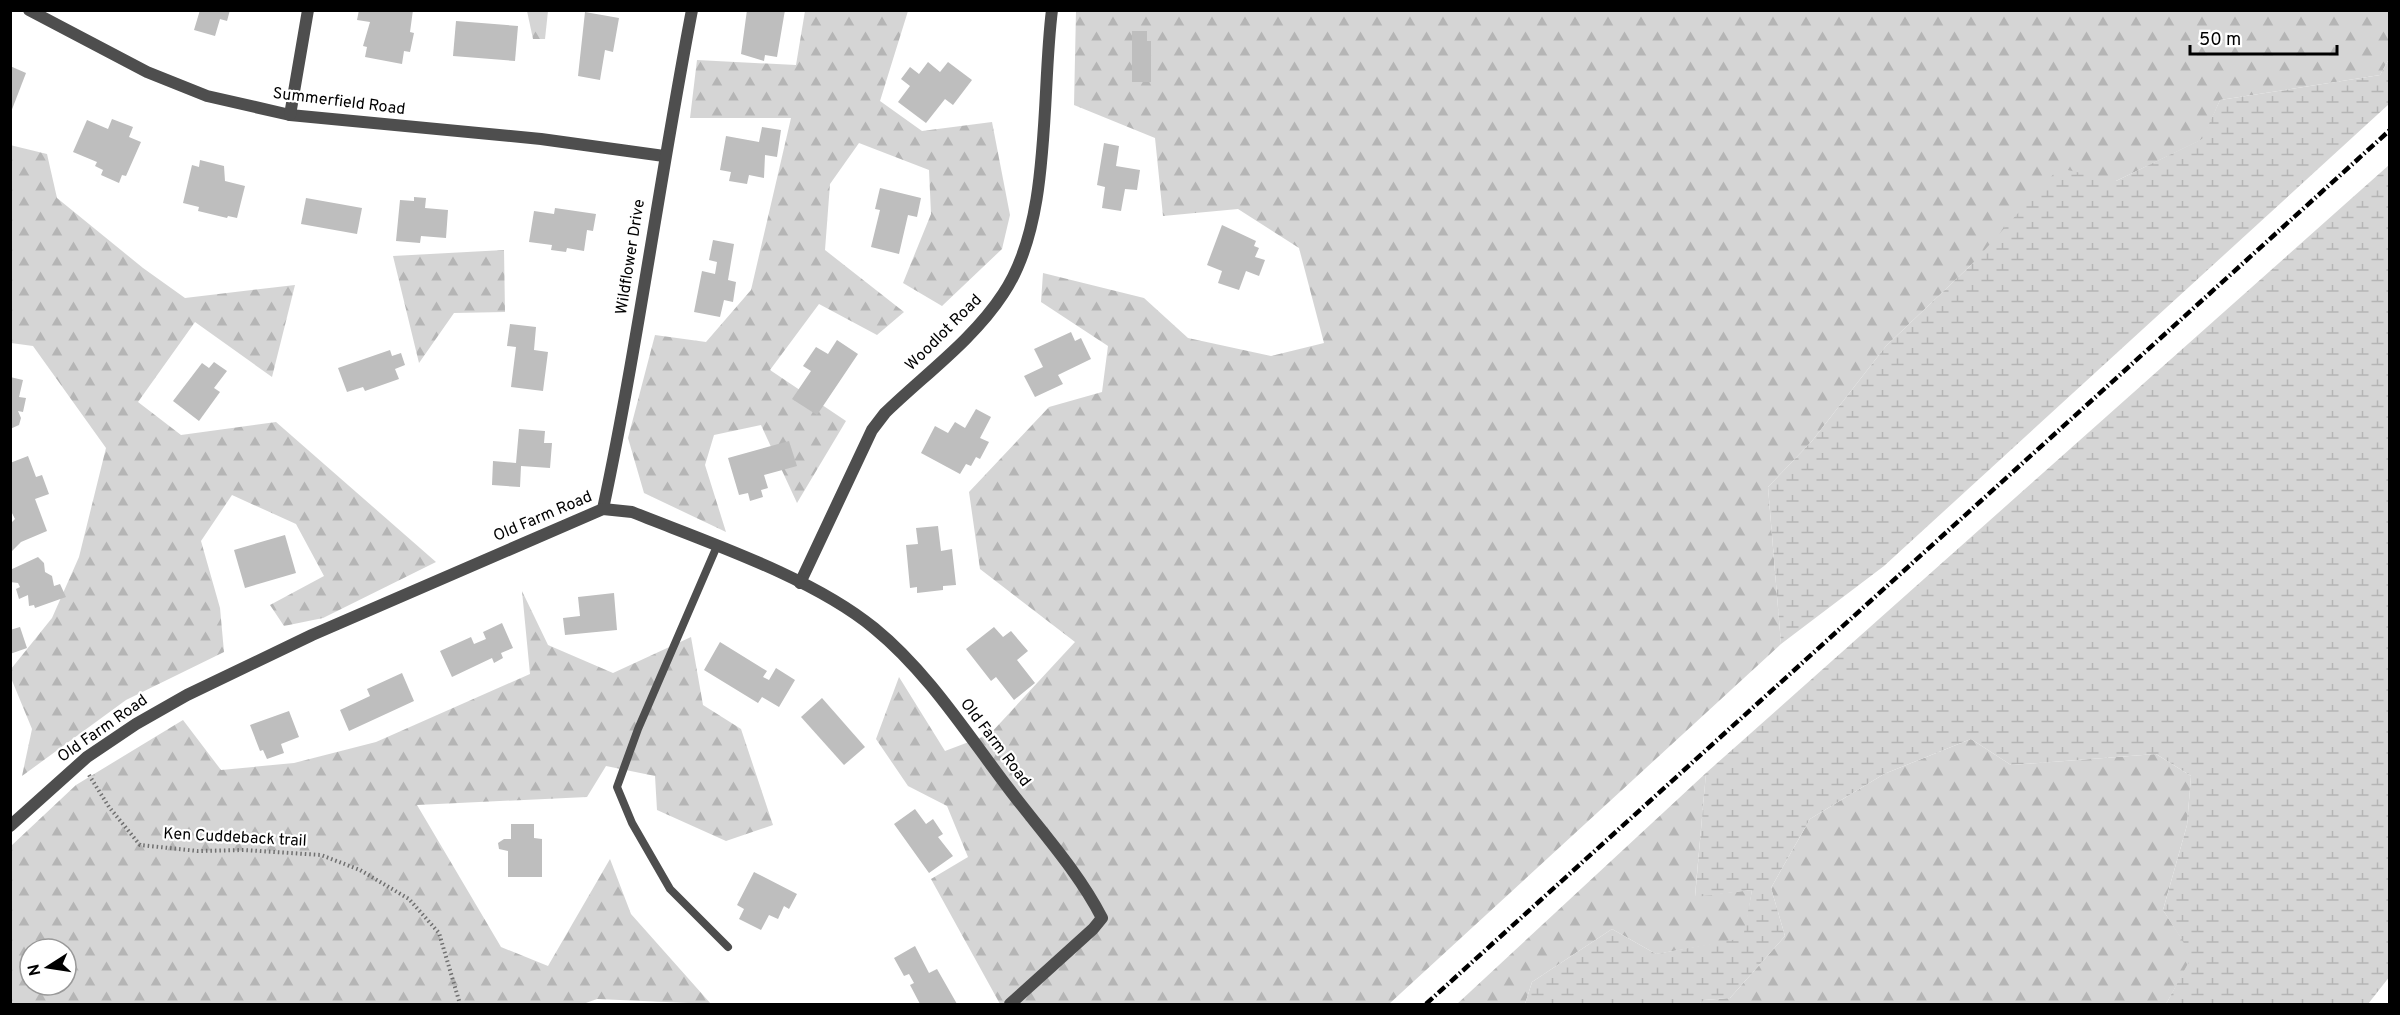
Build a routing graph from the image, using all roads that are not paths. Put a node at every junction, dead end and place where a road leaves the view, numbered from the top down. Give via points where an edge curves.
1 (29, 10) edge
2 (308, 10) edge
3 (692, 10) edge
4 (1052, 10) edge
5 (290, 115) junction
6 (664, 156) junction
7 (603, 509) junction
8 (717, 546) junction
9 (800, 583) junction
10 (10, 826) edge
11 (728, 947) dead end
12 (1010, 1005) edge

1 - 5 street, Summerfield Road via 157,76 207,96
2 - 5 street
3 - 6 street, Wildflower Drive
4 - 9 street, Woodlot Road via 1038,186 1026,250 1017,273 985,319 885,413 872,430
5 - 6 street, Summerfield Road via 542,139
6 - 7 street, Wildflower Drive via 622,420
7 - 8 street, Old Farm Road via 632,512
7 - 10 street, Old Farm Road via 186,694 80,763
8 - 9 street, Old Farm Road
8 - 11 lane via 617,787 632,823 670,889
9 - 12 street, Old Farm Road via 873,627 916,669 1058,854 1102,918

